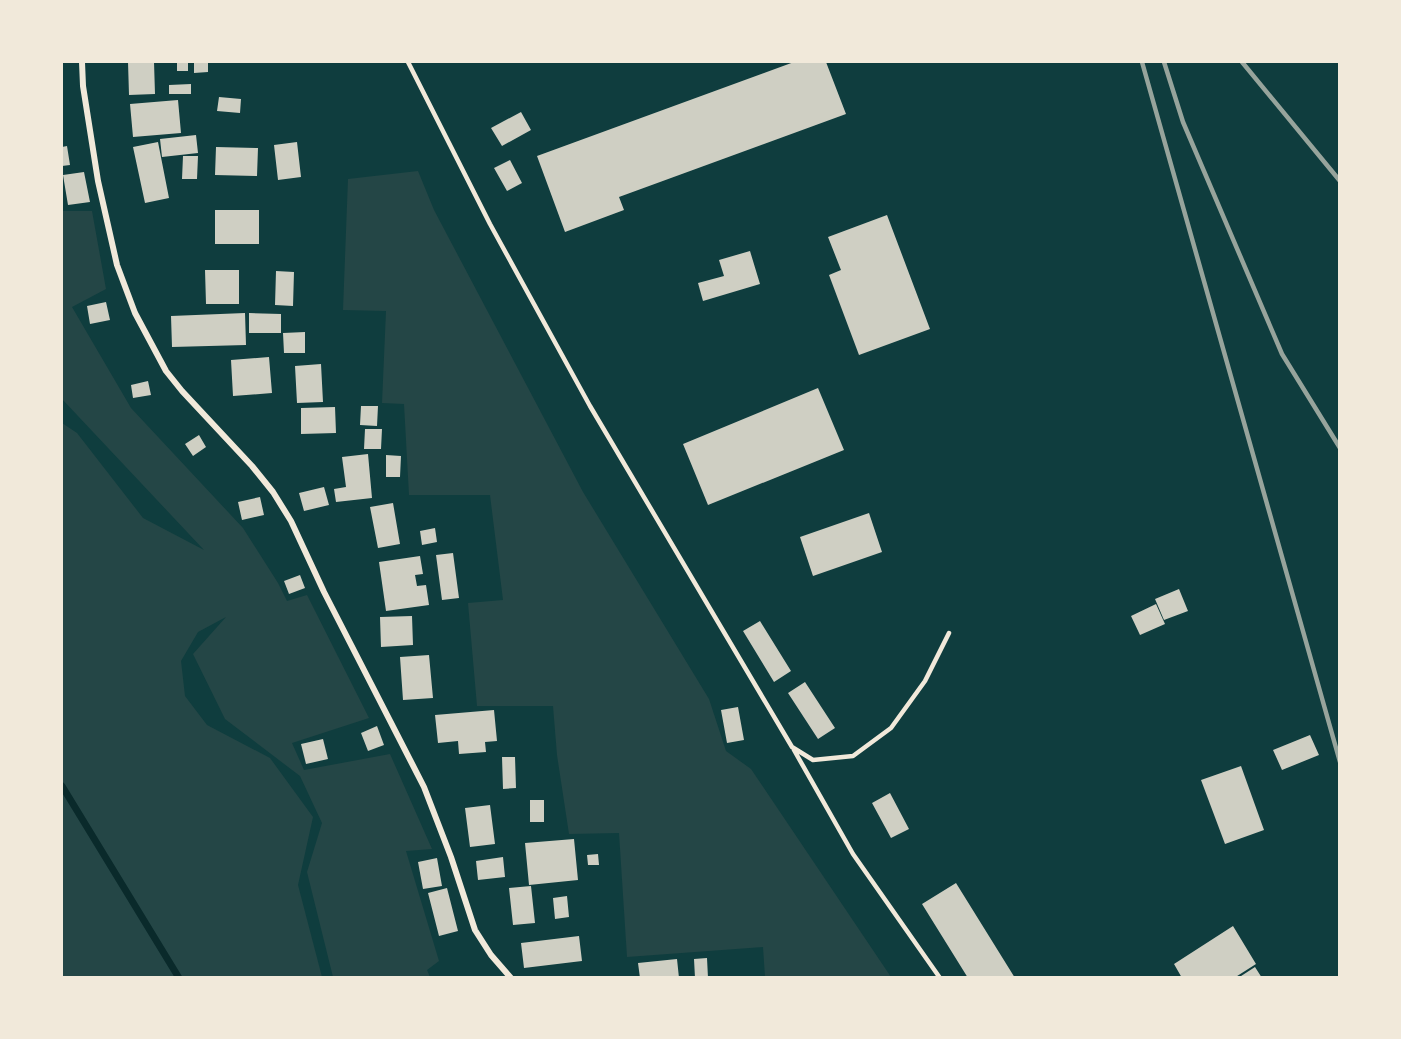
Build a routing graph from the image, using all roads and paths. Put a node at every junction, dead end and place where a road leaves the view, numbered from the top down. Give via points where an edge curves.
1 (82, 62) edge
2 (408, 62) edge
3 (949, 633) dead end
4 (792, 747) junction
5 (511, 978) edge
6 (940, 978) edge

1 - 5 street via 98,181 117,265 135,313 166,371 252,466 291,521 424,787 475,930
2 - 4 lane via 490,224 590,406
3 - 4 lane via 925,681 891,728 853,756 813,760
4 - 6 lane via 852,854

